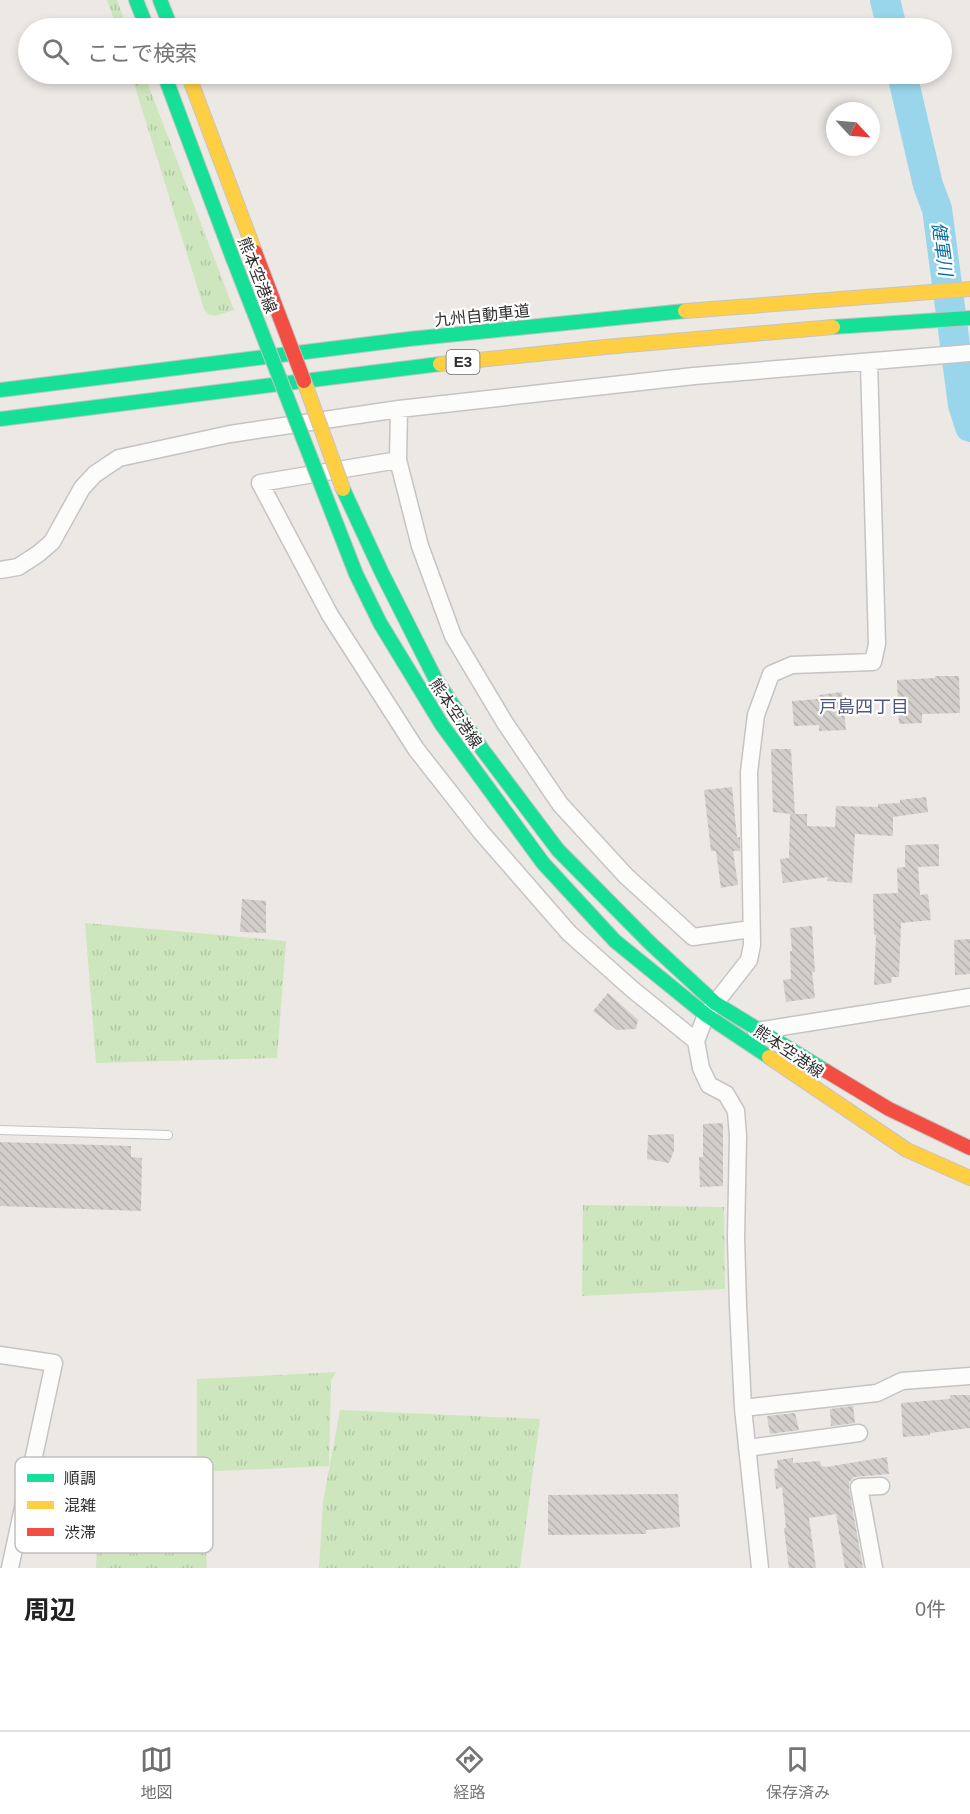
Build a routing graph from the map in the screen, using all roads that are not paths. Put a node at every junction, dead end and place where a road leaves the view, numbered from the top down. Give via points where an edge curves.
1 (136, 0) edge
2 (160, 0) edge
3 (143, 18) edge
4 (167, 18) edge
5 (168, 84) edge
6 (192, 84) edge
7 (970, 289) edge
8 (970, 318) edge
9 (970, 353) edge
10 (869, 362) junction
11 (0, 390) edge
12 (399, 409) junction
13 (0, 418) edge
14 (398, 460) junction
15 (0, 570) edge
16 (751, 929) junction
17 (970, 997) edge
18 (710, 1009) junction
19 (758, 1031) junction
20 (738, 1037) junction
21 (696, 1041) junction
22 (0, 1130) edge
23 (168, 1135) dead end
24 (970, 1148) edge
25 (970, 1178) edge
26 (0, 1355) edge
27 (970, 1376) edge
28 (743, 1408) junction
29 (860, 1433) dead end
30 (747, 1448) junction
31 (34, 1457) edge
32 (881, 1486) dead end
33 (15, 1545) edge
34 (10, 1568) edge
35 (760, 1568) edge
36 (874, 1568) edge

1 - 3 main road
2 - 4 main road
5 - 18 main road, 熊本空港線, bridge via 356,574 380,623 442,725 543,863 615,941
6 - 18 main road, 熊本空港線, bridge via 343,489 435,678 482,749 558,850
7 - 11 main road, 九州自動車道 / E3 via 533,326
8 - 13 main road, E3 via 548,352
9 - 10 street
10 - 12 street via 694,376
10 - 16 street via 877,644 873,662 792,665 771,674 756,715 749,772
12 - 14 street
12 - 15 street via 230,434 119,459 82,488 52,542 18,567
14 - 16 street via 420,546 453,636 560,804 626,876 693,937
14 - 21 street via 260,483 330,615 416,749 481,832 569,933
16 - 18 street via 749,960
17 - 19 street
18 - 19 main road, 熊本空港線
18 - 20 main road, 熊本空港線
18 - 21 street
19 - 20 street
19 - 24 main road, 熊本空港線 via 889,1109
20 - 25 main road, 熊本空港線 via 907,1150
21 - 28 street via 709,1085 726,1094 736,1111
22 - 23 lane
26 - 31 street via 54,1363
27 - 28 street via 903,1381 877,1393
28 - 30 street
29 - 30 street
30 - 35 street
32 - 36 street via 859,1487
33 - 34 street

